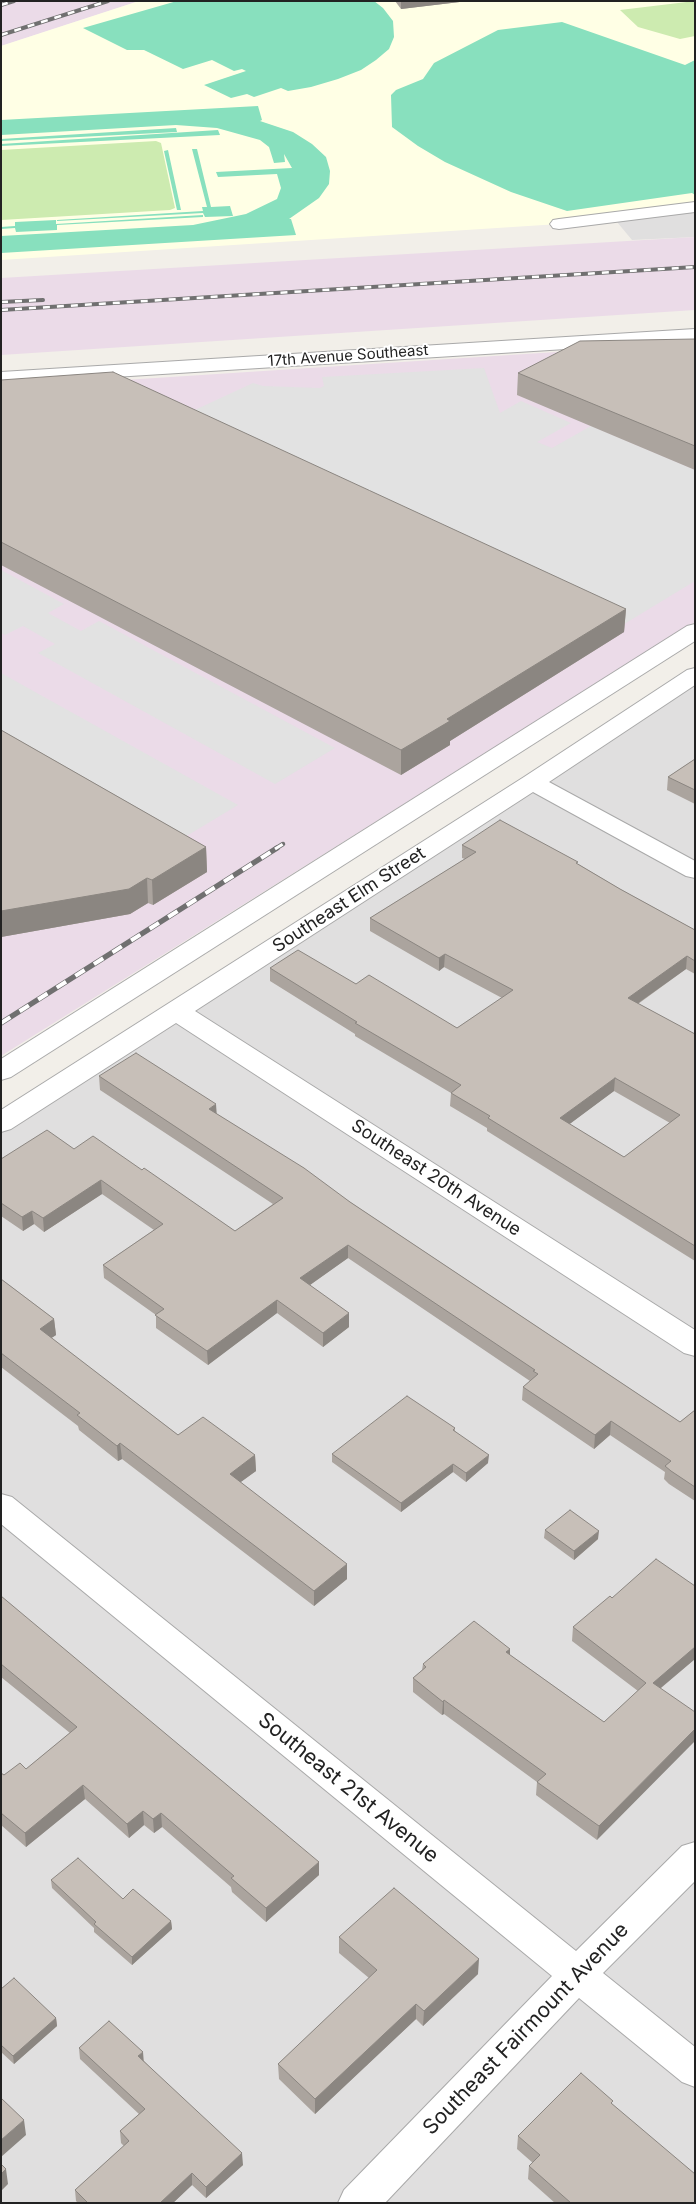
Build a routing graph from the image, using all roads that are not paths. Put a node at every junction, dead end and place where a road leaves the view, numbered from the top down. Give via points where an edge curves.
1 (695, 207) edge
2 (559, 224) dead end
3 (695, 335) edge
4 (1, 378) edge
5 (695, 631) edge
6 (695, 675) edge
7 (532, 782) junction
8 (695, 870) edge
9 (177, 1012) junction
10 (1, 1071) edge
11 (1, 1123) edge
12 (695, 1345) edge
13 (1, 1506) edge
14 (695, 1857) edge
15 (578, 1974) junction
16 (695, 2070) edge
17 (358, 2203) edge

1 - 2 street
3 - 4 street, 17th Avenue Southeast
5 - 10 street
6 - 7 street, Southeast Elm Street
7 - 8 street
7 - 9 street, Southeast Elm Street
9 - 11 street, Southeast Elm Street
9 - 12 street, Southeast 20th Avenue
13 - 15 street, Southeast 21st Avenue
14 - 15 street, Southeast Fairmount Avenue
15 - 16 street, Southeast 21st Avenue
15 - 17 street, Southeast Fairmount Avenue

